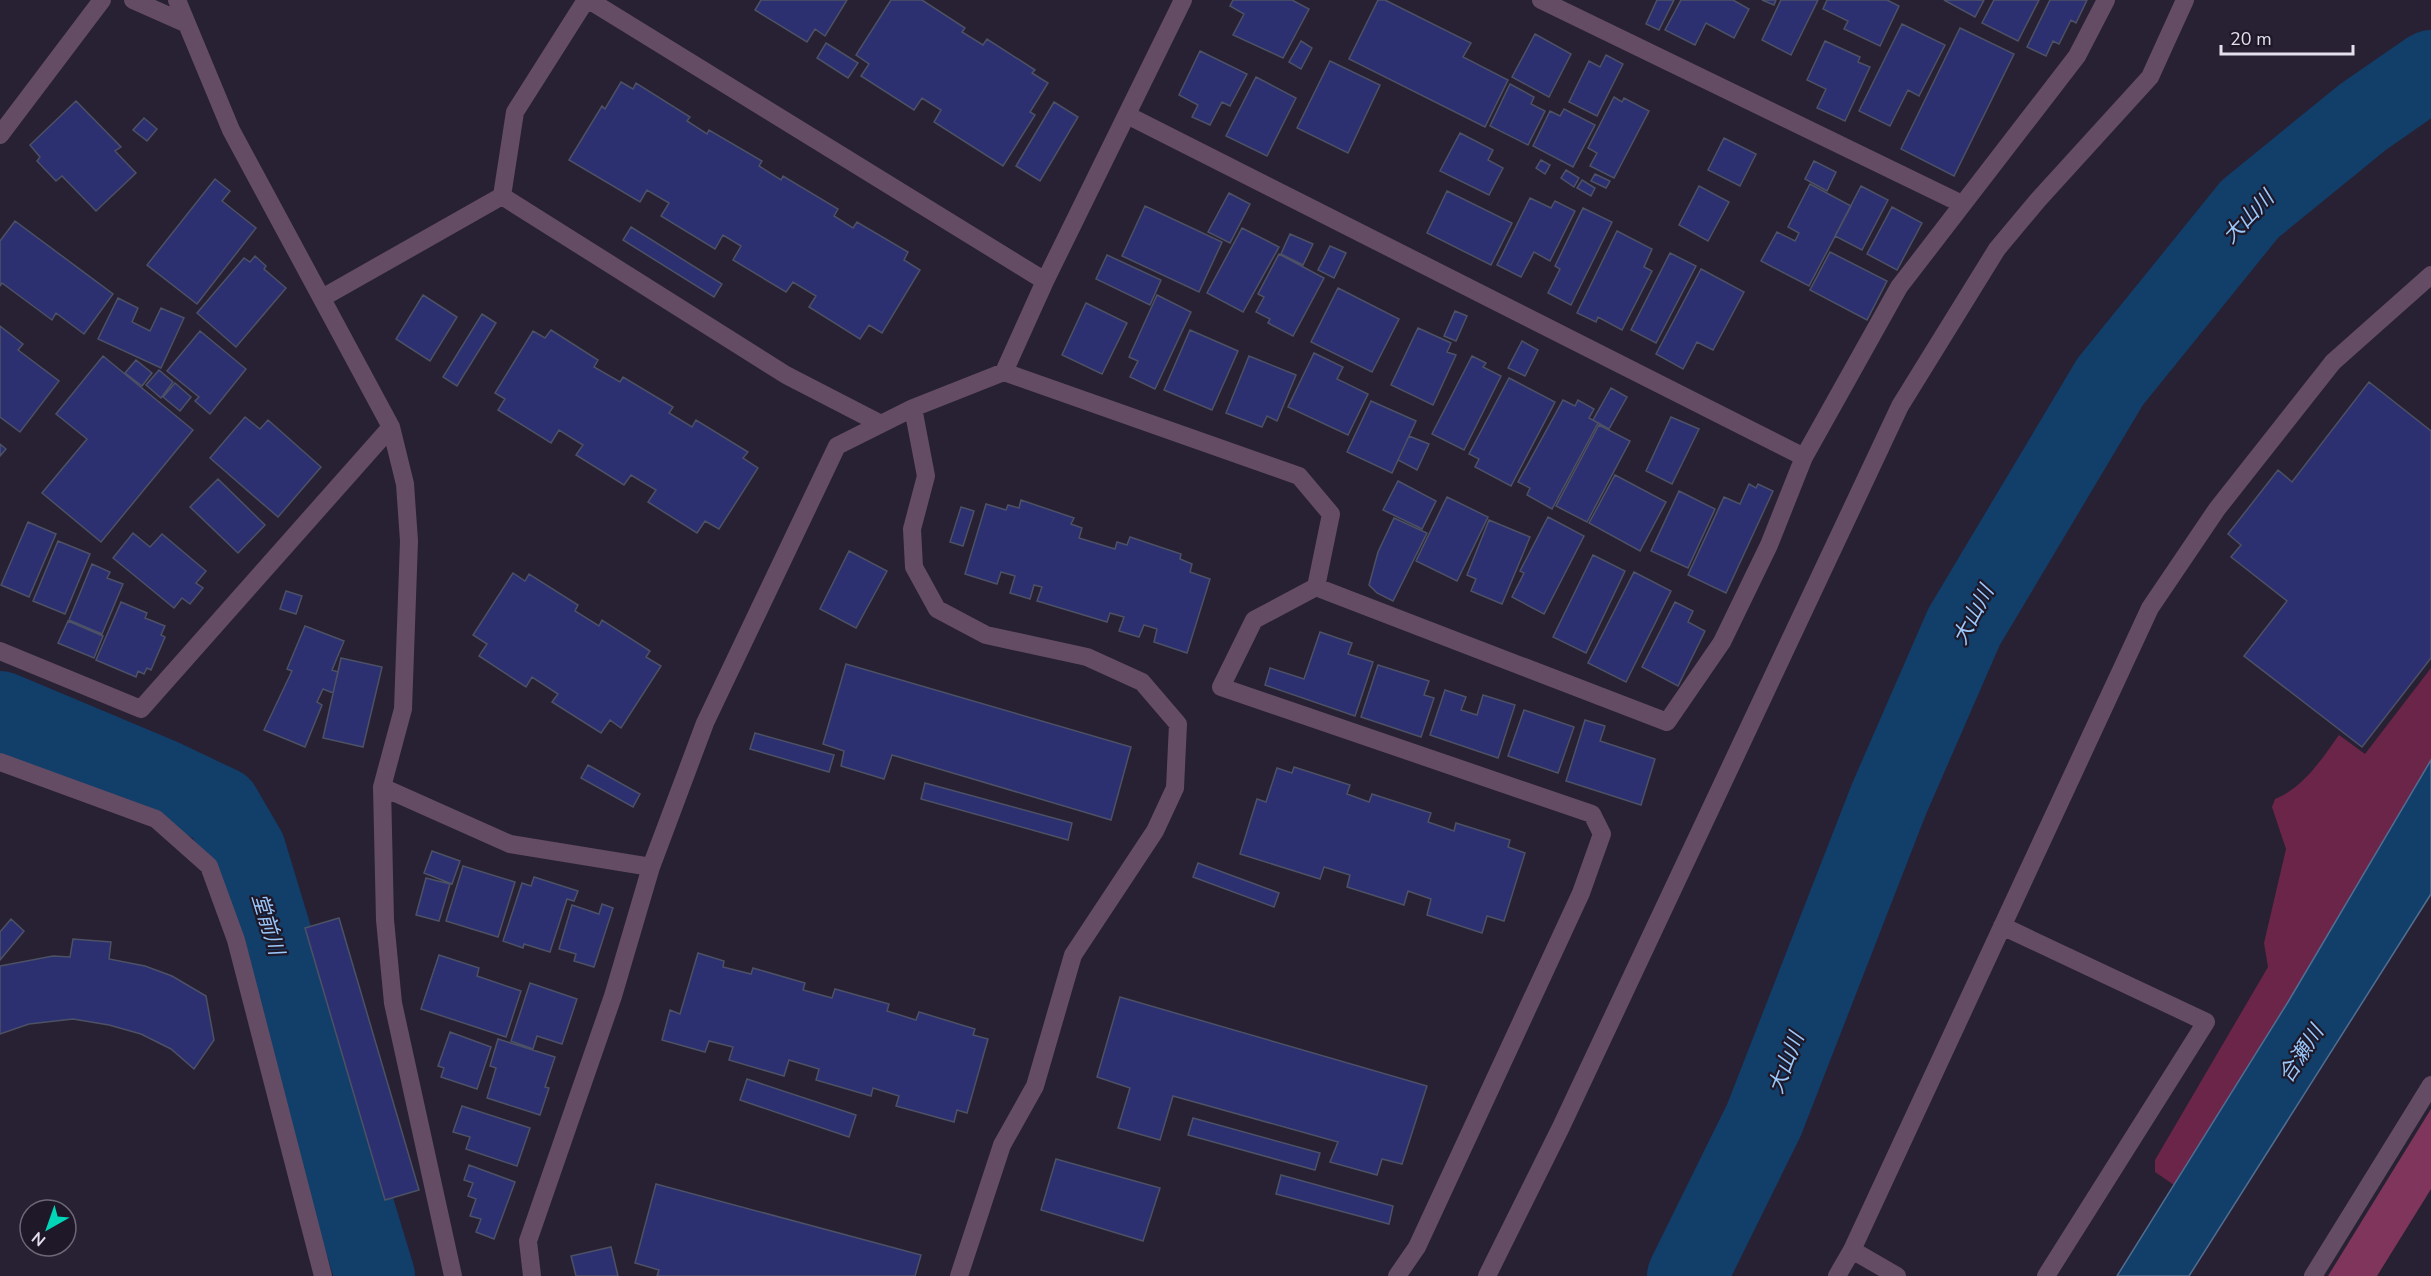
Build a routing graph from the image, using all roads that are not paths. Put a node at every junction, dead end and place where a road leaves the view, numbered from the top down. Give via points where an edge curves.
1 (102, 0) edge
2 (134, 0) edge
3 (177, 0) edge
4 (588, 0) edge
5 (1183, 0) edge
6 (1541, 0) edge
7 (2106, 0) edge
8 (2185, 0) edge
9 (185, 23) junction
10 (1126, 115) junction
11 (0, 135) edge
12 (502, 196) junction
13 (1962, 204) junction
14 (2431, 275) edge
15 (1045, 281) junction
16 (322, 298) junction
17 (1004, 372) junction
18 (913, 408) junction
19 (881, 424) junction
20 (391, 427) junction
21 (1804, 457) junction
22 (1316, 587) junction
23 (0, 651) edge
24 (0, 762) edge
25 (382, 787) junction
26 (651, 867) junction
27 (2002, 926) junction
28 (2431, 1085) edge
29 (1852, 1250) junction
30 (323, 1276) edge
31 (453, 1276) edge
32 (531, 1276) edge
33 (959, 1276) edge
34 (1397, 1276) edge
35 (1487, 1276) edge
36 (1837, 1276) edge
37 (1897, 1276) edge
38 (2046, 1276) edge
39 (2313, 1276) edge

1 - 11 street
2 - 9 street
3 - 9 street
4 - 12 street via 515,112
4 - 15 street
5 - 10 street
6 - 13 street
7 - 13 street via 2077,56
8 - 35 street via 2150,77 1998,249 1900,406
9 - 16 street via 231,130
10 - 15 street
10 - 21 street
12 - 16 street
12 - 19 street via 786,375
13 - 21 street via 1899,287
14 - 27 street via 2332,362 2217,509 2150,608
15 - 17 street
16 - 20 street
17 - 18 street
17 - 22 street via 1299,476 1331,514
18 - 19 street
18 - 33 street via 926,476 912,529 914,567 937,609 986,635 1087,657 1142,682 1178,724 1175,788 1155,831 1073,955 1035,1086 1002,1145
19 - 26 street via 837,446 705,723
20 - 23 street via 141,709
20 - 25 street via 405,484 409,541 403,709
21 - 22 street via 1769,545 1722,642 1667,722
22 - 34 street via 1254,620 1221,687 1592,814 1602,834 1581,893 1422,1236
24 - 30 street via 156,819 209,866 236,940
25 - 26 street via 510,844
25 - 31 street via 385,920 393,1003
26 - 32 street via 613,996 528,1241
27 - 29 street
27 - 38 street via 2206,1022
28 - 39 street
29 - 36 street
29 - 37 street

